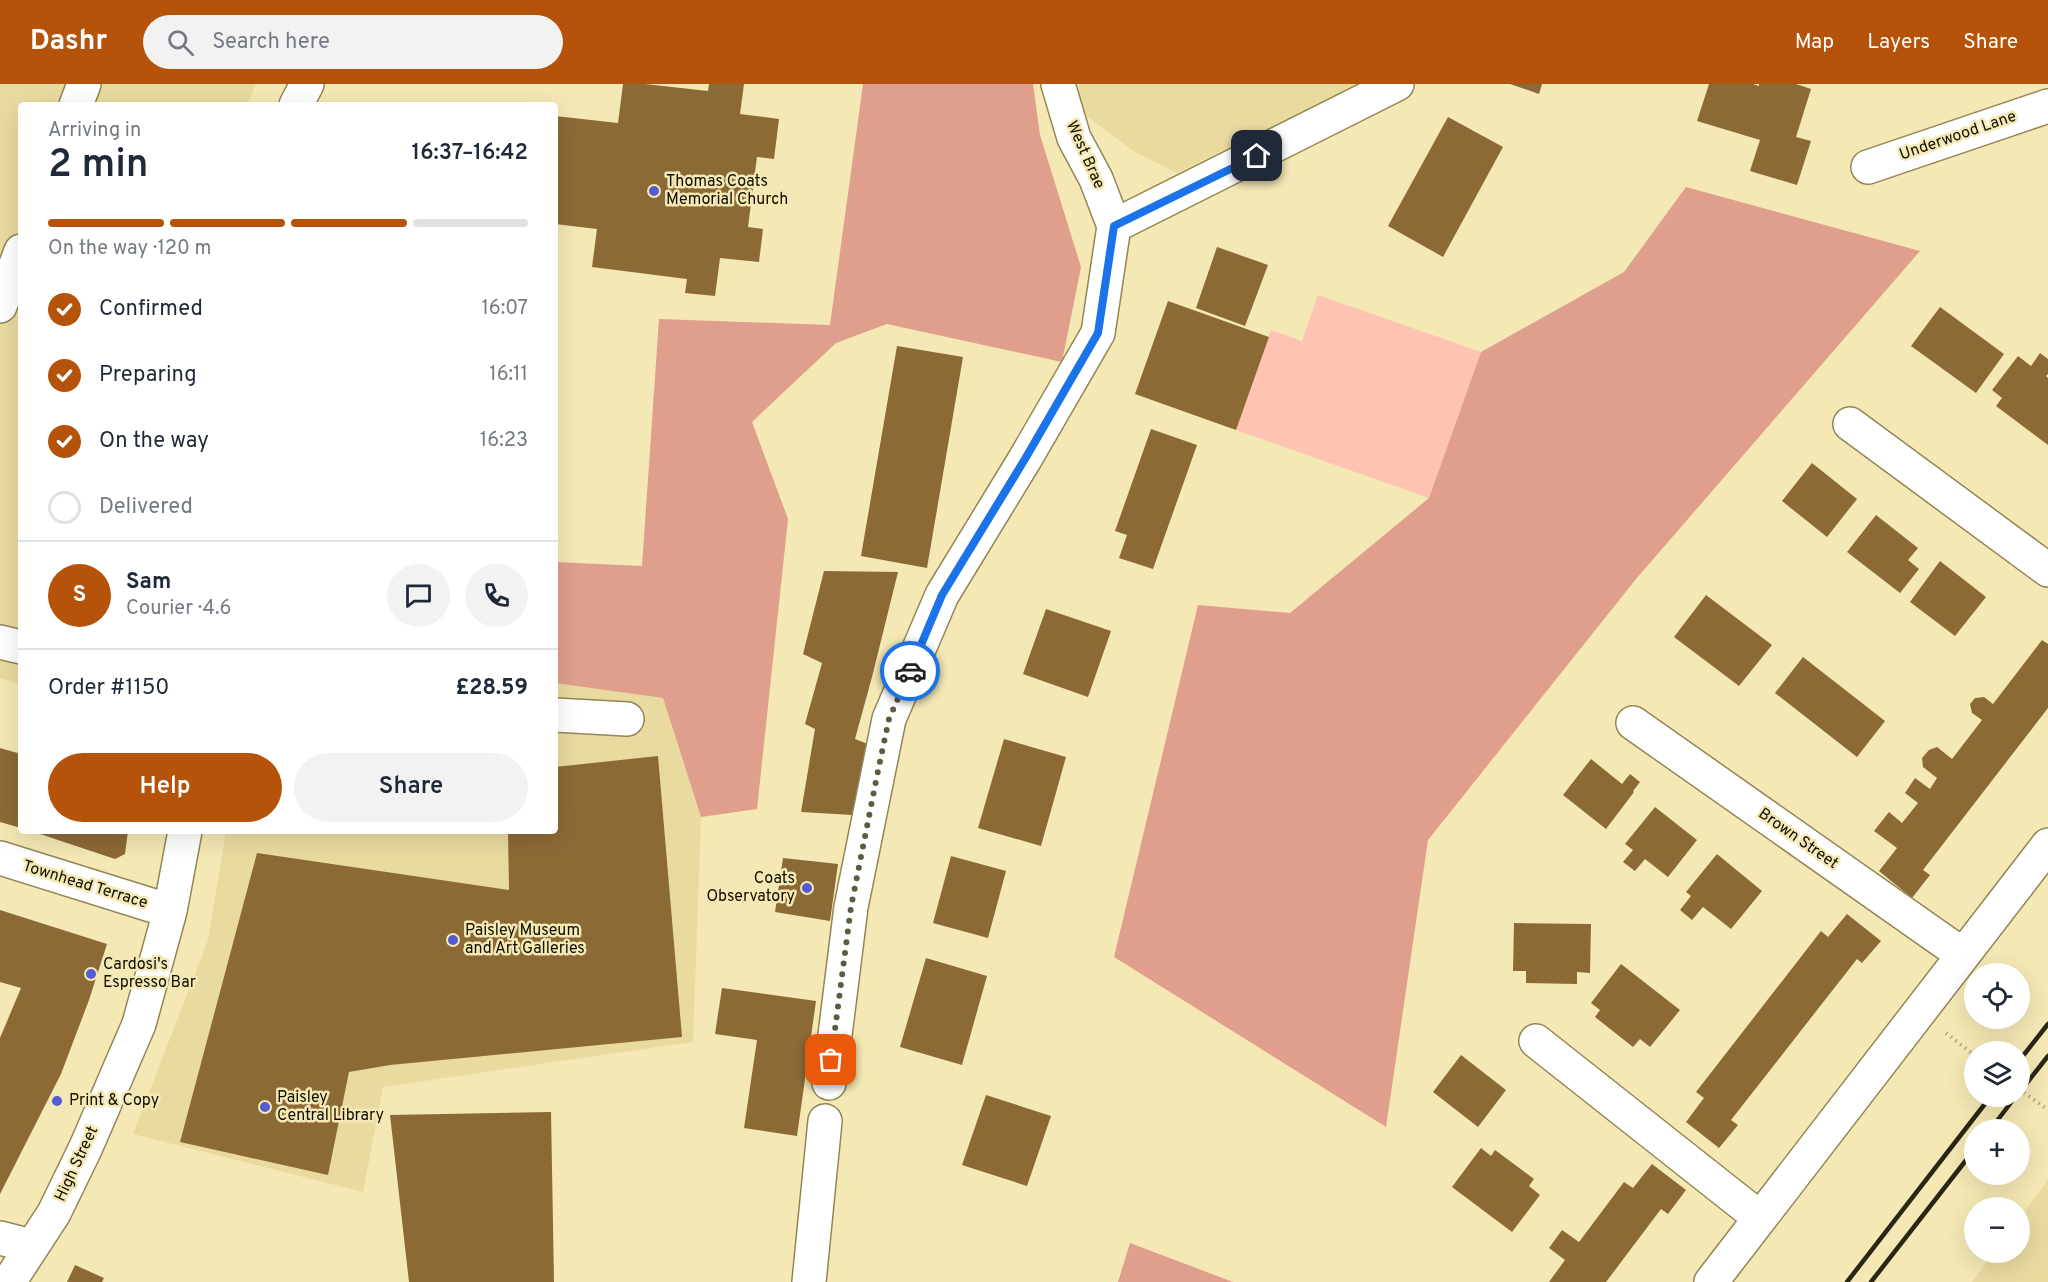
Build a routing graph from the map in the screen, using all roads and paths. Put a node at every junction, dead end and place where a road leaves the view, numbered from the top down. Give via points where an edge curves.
1 (84, 84) edge
2 (307, 84) edge
3 (1058, 84) edge
4 (1397, 84) edge
5 (77, 102) edge
6 (298, 102) edge
7 (2048, 106) edge
8 (1868, 167) dead end
9 (1114, 226) junction
10 (18, 258) edge
11 (0, 306) edge
12 (1850, 424) dead end
13 (2048, 570) edge
14 (0, 642) edge
15 (18, 646) edge
16 (558, 715) edge
17 (627, 719) dead end
18 (1633, 723) dead end
19 (184, 834) edge
20 (2048, 844) edge
21 (0, 858) edge
22 (170, 911) junction
23 (1963, 955) junction
24 (1536, 1041) dead end
25 (829, 1083) dead end
26 (2030, 1097) edge
27 (2048, 1110) edge
28 (825, 1121) dead end
29 (1760, 1218) junction
30 (15, 1242) edge
31 (9, 1282) edge
32 (808, 1282) edge
33 (1711, 1282) edge

1 - 5 street
2 - 6 street
3 - 9 street, West Brae via 1074,138 1096,178
4 - 9 street
7 - 8 street, Underwood Lane
9 - 25 street via 1098,333 942,595 889,719 851,907
10 - 11 street
12 - 13 street
14 - 15 street
16 - 17 street
18 - 23 street, Brown Street
19 - 22 street, High Street
20 - 23 street
21 - 22 street, Townhead Terrace
22 - 30 street, High Street via 139,1024 86,1147 54,1213
23 - 29 street
24 - 29 street
26 - 27 path
28 - 32 street
29 - 33 street
30 - 31 street, High Street

